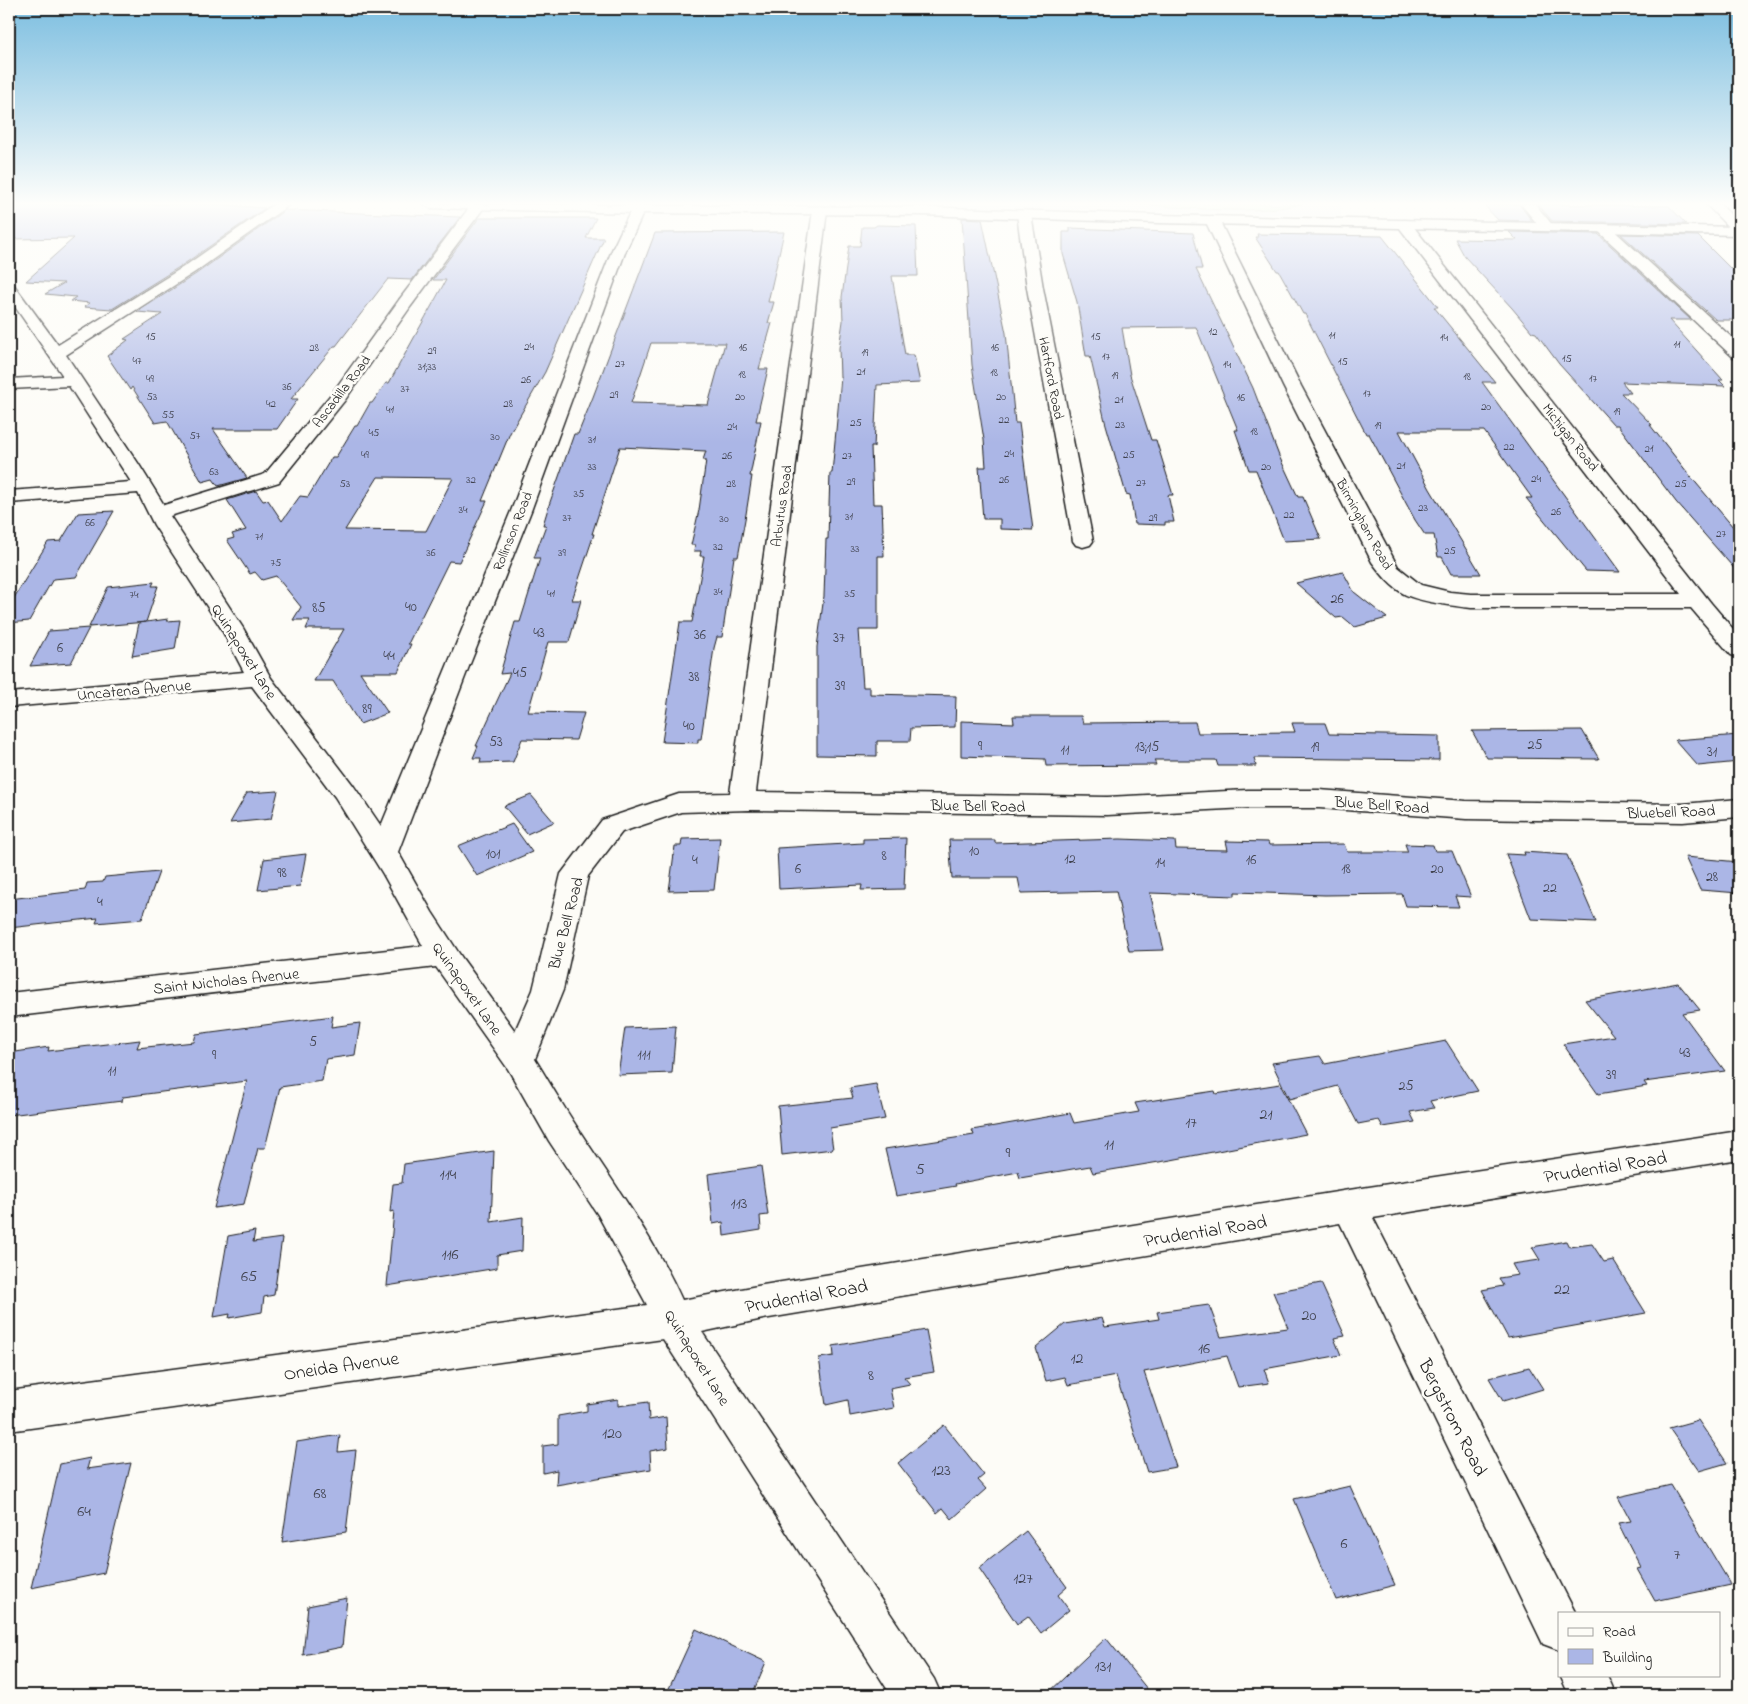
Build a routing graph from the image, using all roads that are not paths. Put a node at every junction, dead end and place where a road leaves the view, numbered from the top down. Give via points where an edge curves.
1 (167, 284) edge
2 (420, 284) edge
3 (606, 284) edge
4 (810, 284) edge
5 (1035, 284) edge
6 (1243, 284) edge
7 (1451, 284) edge
8 (1663, 284) edge
9 (11, 293) edge
10 (57, 353) junction
11 (1739, 353) edge
12 (75, 380) junction
13 (9, 384) edge
14 (9, 498) edge
15 (151, 500) junction
16 (1083, 542) dead end
17 (1699, 601) junction
18 (1739, 650) edge
19 (259, 678) junction
20 (9, 700) edge
21 (742, 802) junction
22 (1739, 808) edge
23 (1602, 813) joint
24 (384, 853) junction
25 (444, 955) junction
26 (9, 1005) edge
27 (519, 1060) junction
28 (1739, 1145) edge
29 (1349, 1206) junction
30 (672, 1320) junction
31 (9, 1411) edge
32 (1558, 1626) edge
33 (1584, 1676) edge
34 (918, 1695) edge
35 (1593, 1695) edge

1 - 10 street
2 - 15 street, Ascadilla Road via 339,396 272,478
3 - 24 street, Rollinson Road via 521,511
4 - 21 street, Arbutus Road
5 - 16 street, Hartford Road
6 - 17 street, Birmingham Road via 1383,562 1401,583 1424,594 1471,601
7 - 17 street, Michigan Road
8 - 11 street
9 - 10 street, Quinapoxet Lane
10 - 12 street, Quinapoxet Lane
12 - 13 street
12 - 15 street, Quinapoxet Lane
14 - 15 street, Ascadilla Road
15 - 19 street, Quinapoxet Lane via 232,628
17 - 18 street, Michigan Road
19 - 20 street, Uncatena Avenue
19 - 24 street, Quinapoxet Lane via 344,791
21 - 23 street, Blue Bell Road via 1107,806 1319,799 1466,810
21 - 27 street, Blue Bell Road via 679,803 612,826 575,874 548,990
22 - 23 street, Bluebell Road via 1683,813
24 - 25 street, Quinapoxet Lane
25 - 26 street, Saint Nicholas Avenue
25 - 27 street, Quinapoxet Lane
27 - 30 street, Quinapoxet Lane via 610,1204 656,1283
28 - 29 street, Prudential Road
29 - 30 street, Prudential Road via 763,1302
29 - 32 street, Bergstrom Road
30 - 31 street, Oneida Avenue
30 - 34 street, Quinapoxet Lane
33 - 35 street

